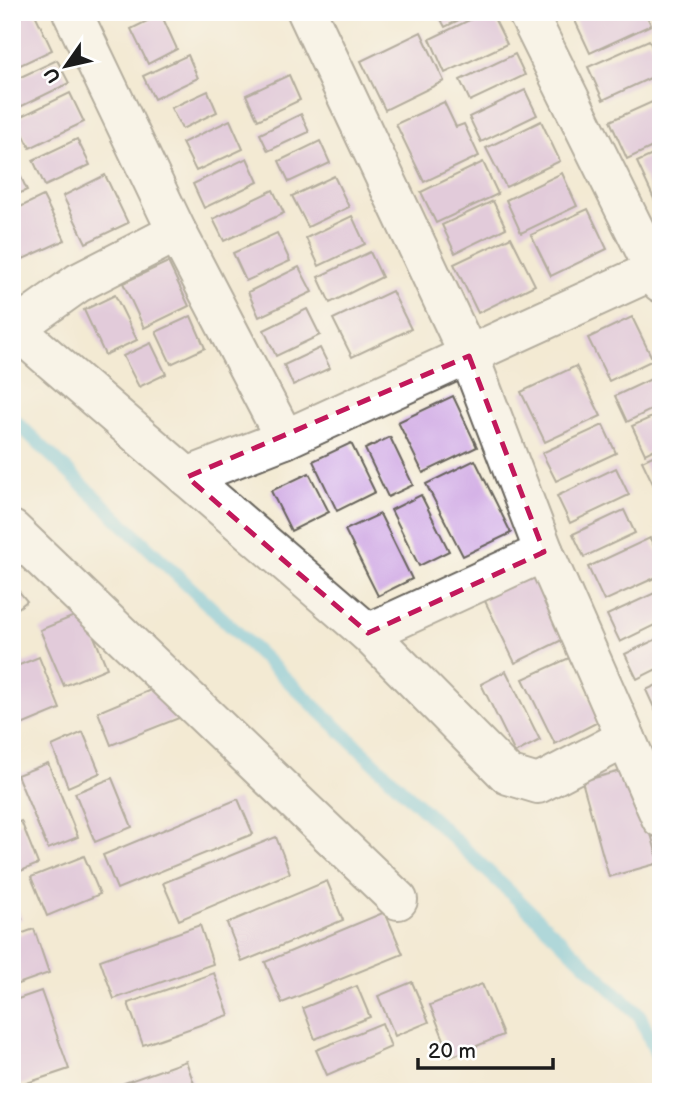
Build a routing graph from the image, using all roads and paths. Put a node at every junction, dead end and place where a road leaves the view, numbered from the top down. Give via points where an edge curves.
1 (72, 12) edge
2 (306, 12) edge
3 (527, 12) edge
4 (177, 232) junction
5 (659, 273) edge
6 (14, 327) edge
7 (469, 356) junction
8 (285, 439) junction
9 (187, 477) junction
10 (12, 530) edge
11 (544, 552) junction
12 (368, 633) junction
13 (626, 738) junction
14 (661, 818) edge
15 (398, 900) dead end

1 - 4 street
2 - 7 street
3 - 5 street
4 - 6 street via 78,283
4 - 8 street
5 - 7 street
6 - 9 street
7 - 8 street
7 - 11 street
8 - 9 street
9 - 12 street
10 - 15 street
11 - 12 street
11 - 13 street
12 - 13 street via 508,775 538,784
13 - 14 street

